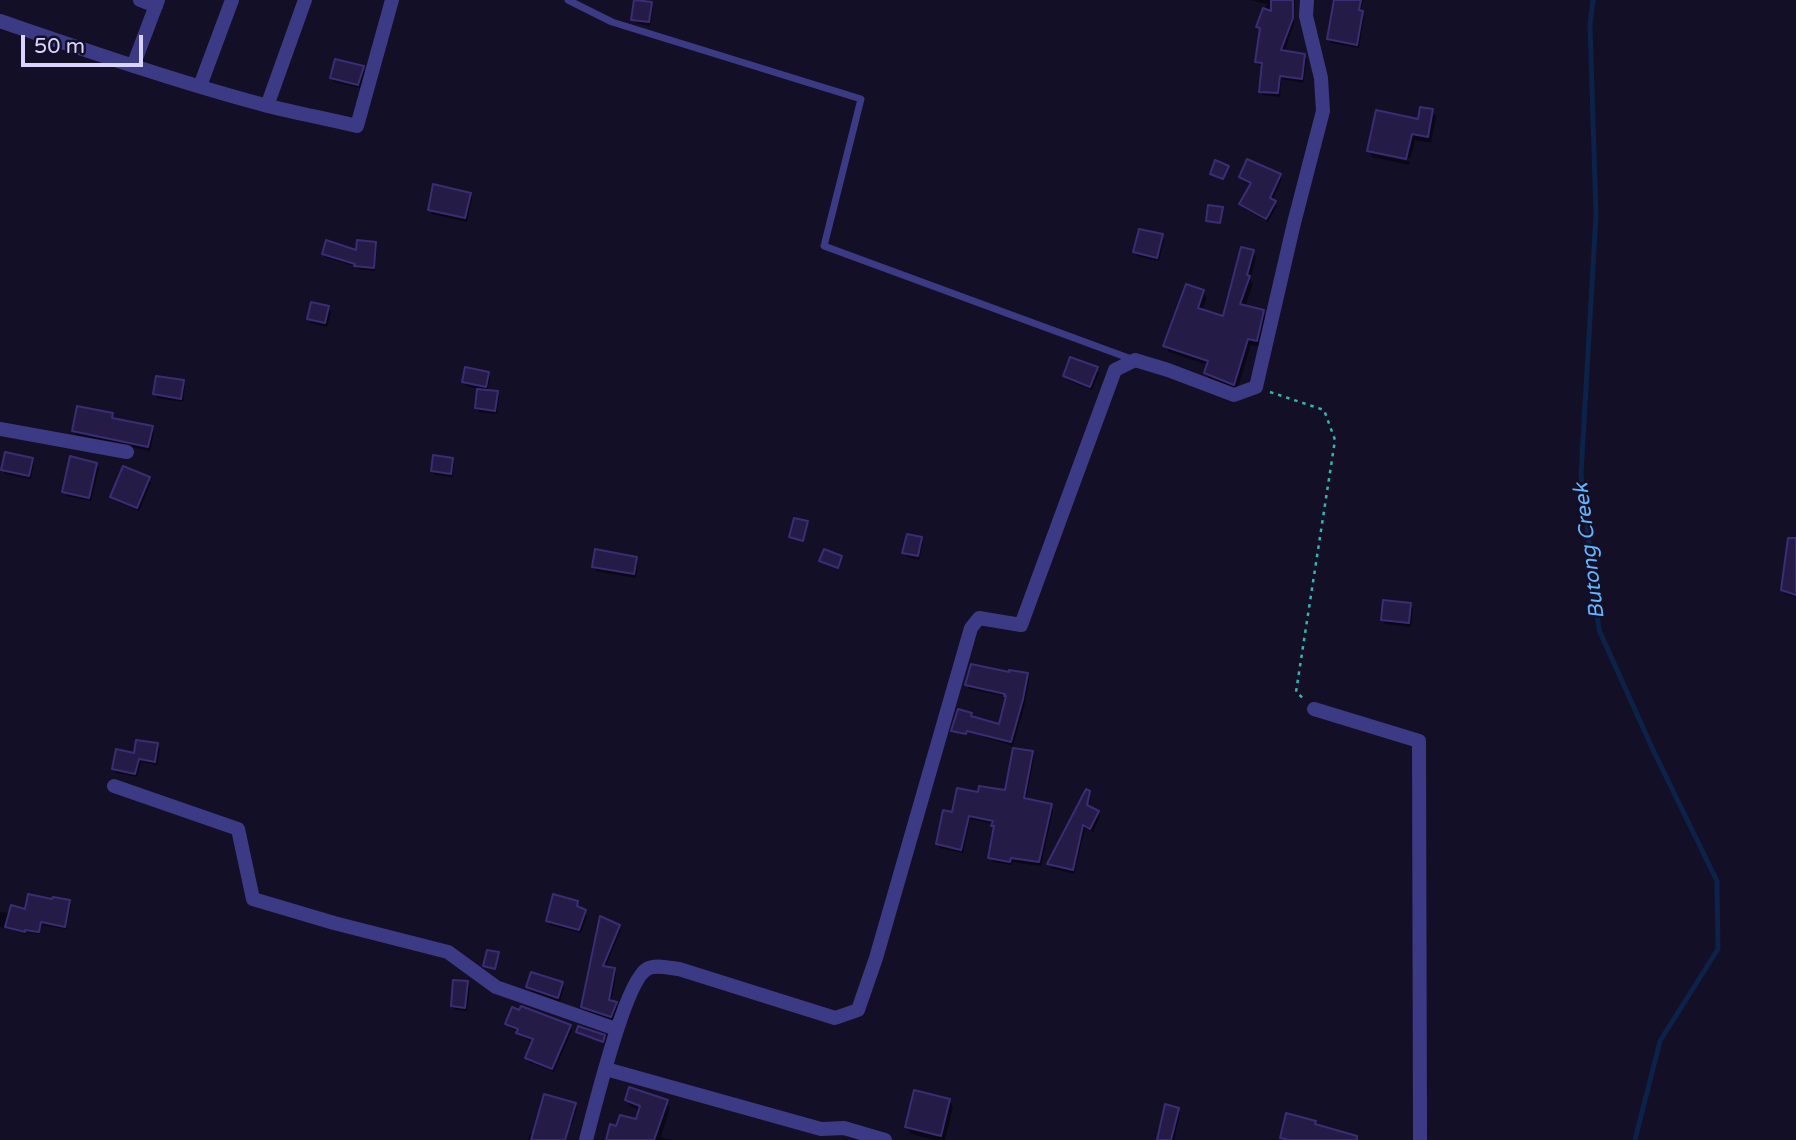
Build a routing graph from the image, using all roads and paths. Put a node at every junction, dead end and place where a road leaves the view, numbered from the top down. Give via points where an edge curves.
1 (140, 0) edge
2 (232, 0) edge
3 (305, 0) edge
4 (393, 0) edge
5 (568, 0) edge
6 (1307, 0) edge
7 (157, 3) edge
8 (0, 21) edge
9 (133, 66) junction
10 (200, 86) junction
11 (267, 106) junction
12 (1135, 360) junction
13 (1255, 387) junction
14 (0, 429) edge
15 (127, 452) dead end
16 (1314, 709) joint
17 (114, 786) dead end
18 (616, 1029) junction
19 (606, 1069) junction
20 (586, 1140) edge
21 (885, 1140) edge
22 (1420, 1140) edge

1 - 7 street
2 - 10 street
3 - 11 street
4 - 11 street via 357,126
5 - 12 lane via 612,22 861,99 824,246
6 - 13 street via 1323,111
7 - 9 street
8 - 9 street
9 - 10 street
10 - 11 street
12 - 13 street via 1234,395
12 - 18 street via 1115,370 1021,625 979,618 971,628 858,1010 835,1018 679,969 652,966 638,977
13 - 16 path via 1324,410 1335,440 1296,692
14 - 15 street
16 - 22 street via 1419,741
17 - 18 street via 238,829 253,899 448,952 496,987
18 - 19 street
19 - 20 street
19 - 21 street via 821,1129 844,1128

